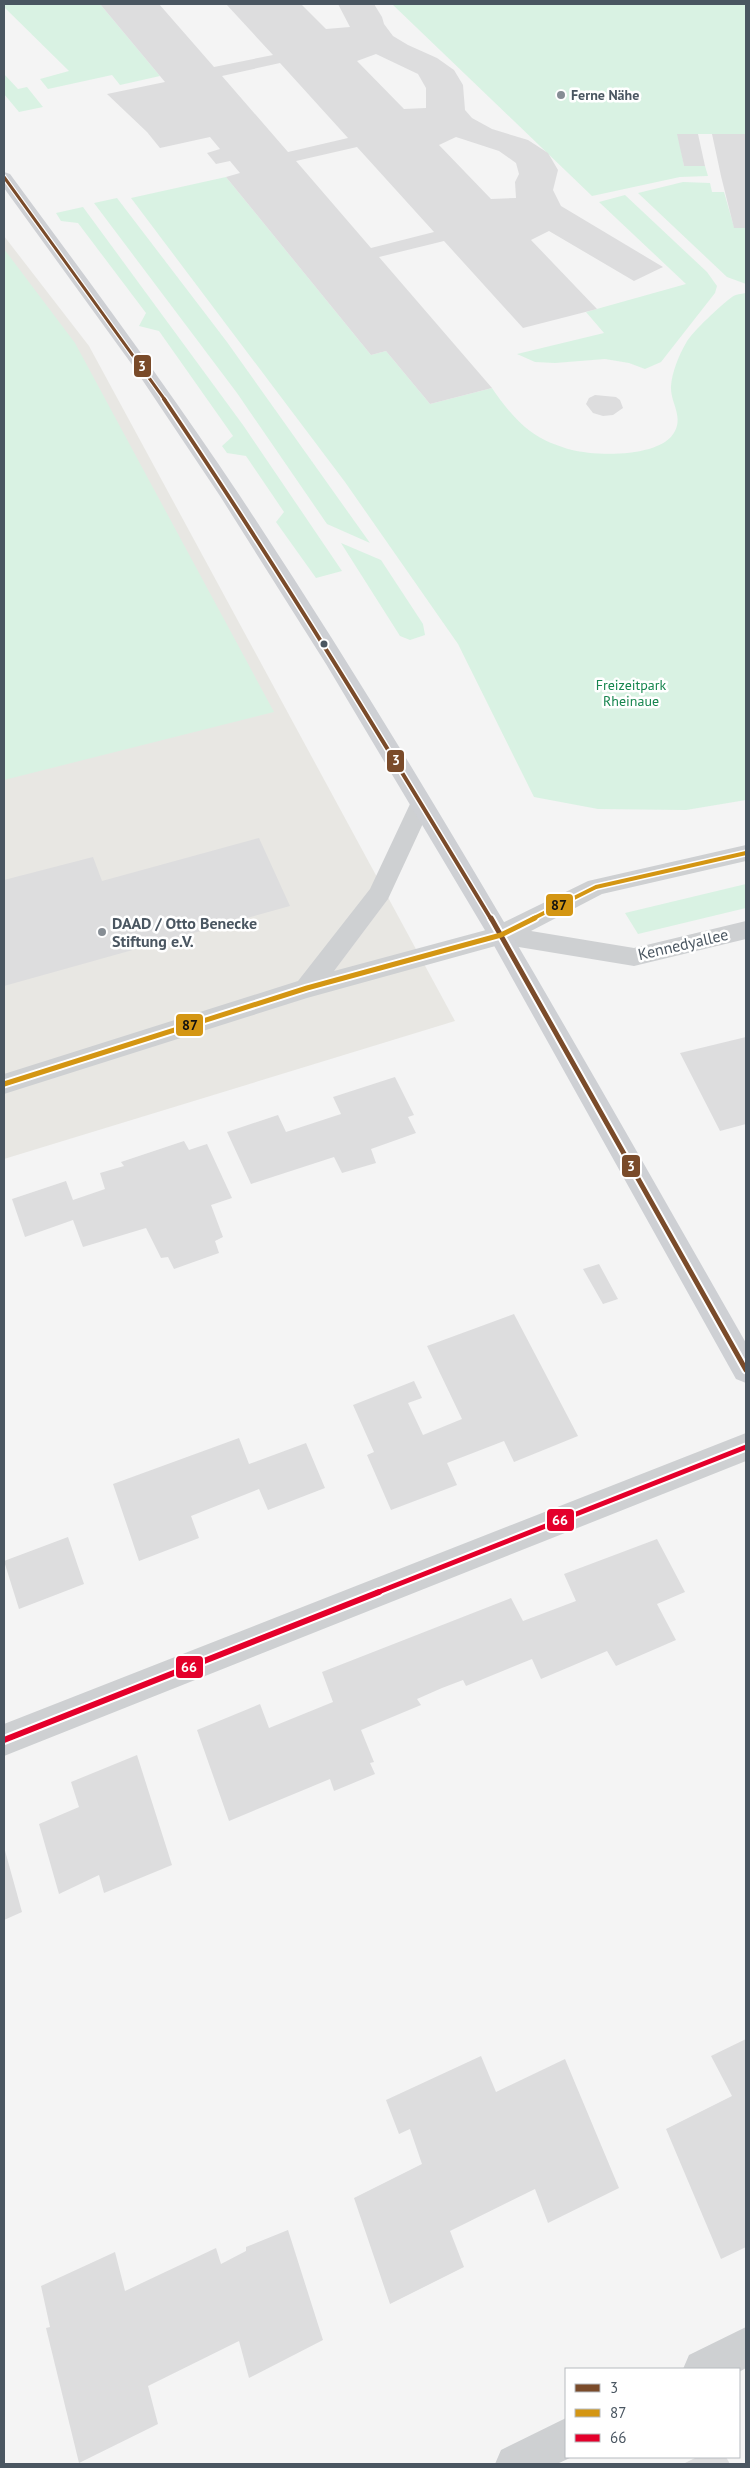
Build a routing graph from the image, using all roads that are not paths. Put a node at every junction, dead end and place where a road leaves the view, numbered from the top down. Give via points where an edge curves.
1 (4, 178) edge
2 (421, 804) junction
3 (746, 853) edge
4 (746, 930) edge
5 (501, 935) junction
6 (307, 988) junction
7 (4, 1084) edge
8 (746, 1370) edge
9 (746, 1447) edge
10 (4, 1740) edge
11 (746, 2347) edge
12 (705, 2368) edge
13 (565, 2439) edge
14 (515, 2464) edge

1 - 2 main road via 140,363 230,496 336,662
2 - 5 main road
2 - 6 street via 380,893
3 - 5 street, Kennedyallee via 596,887
4 - 5 street, Kennedyallee via 634,957
5 - 6 street, Kennedyallee
5 - 8 main road
6 - 7 street, Kennedyallee
9 - 10 street
11 - 12 street
13 - 14 street

